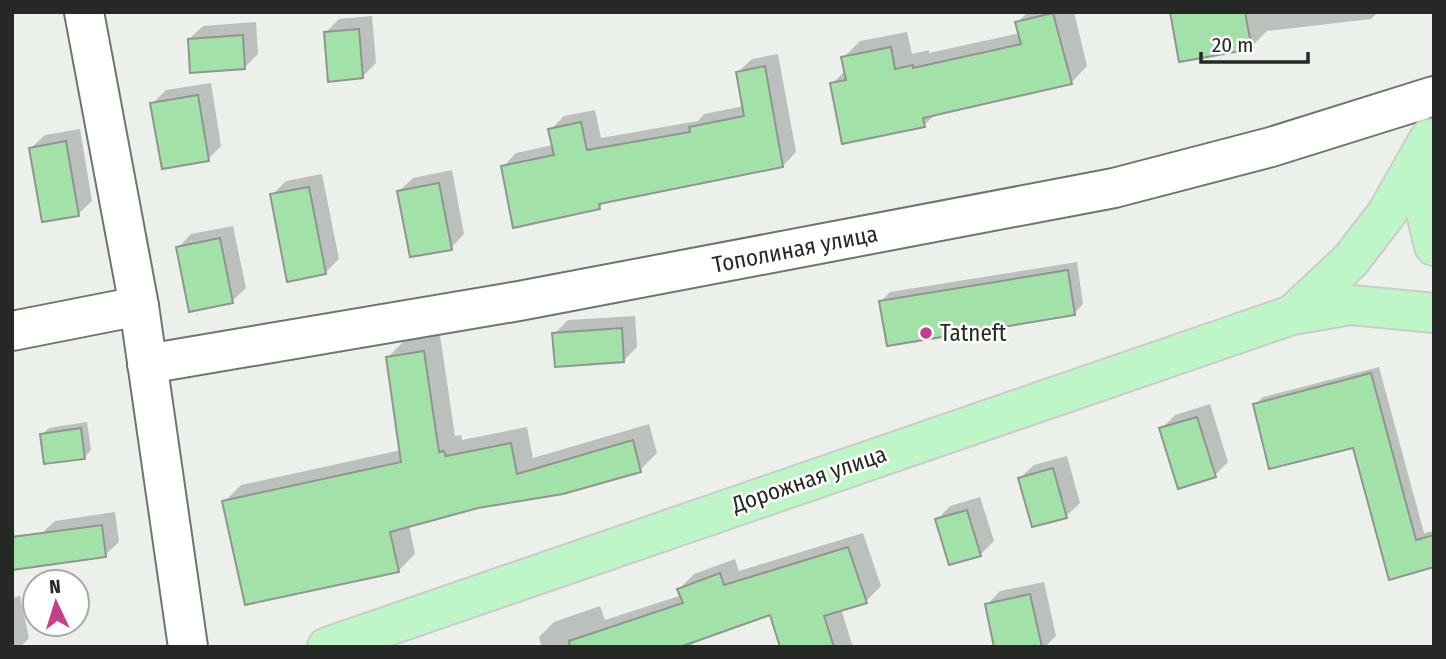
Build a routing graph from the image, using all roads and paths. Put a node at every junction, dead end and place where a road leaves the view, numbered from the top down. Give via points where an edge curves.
1 (84, 12) edge
2 (1434, 96) edge
3 (1431, 134) edge
4 (1434, 246) edge
5 (139, 306) junction
6 (1434, 313) edge
7 (1292, 315) junction
8 (12, 331) edge
9 (147, 364) junction
10 (188, 647) edge
11 (327, 647) edge

1 - 5 street
2 - 9 street, Тополиная улица via 1271,147 1114,188 519,301
3 - 4 main road via 1422,196
3 - 7 main road via 1387,213 1350,261
5 - 8 street
5 - 9 street
6 - 7 main road via 1351,305
7 - 11 main road, Дорожная улица
9 - 10 street

